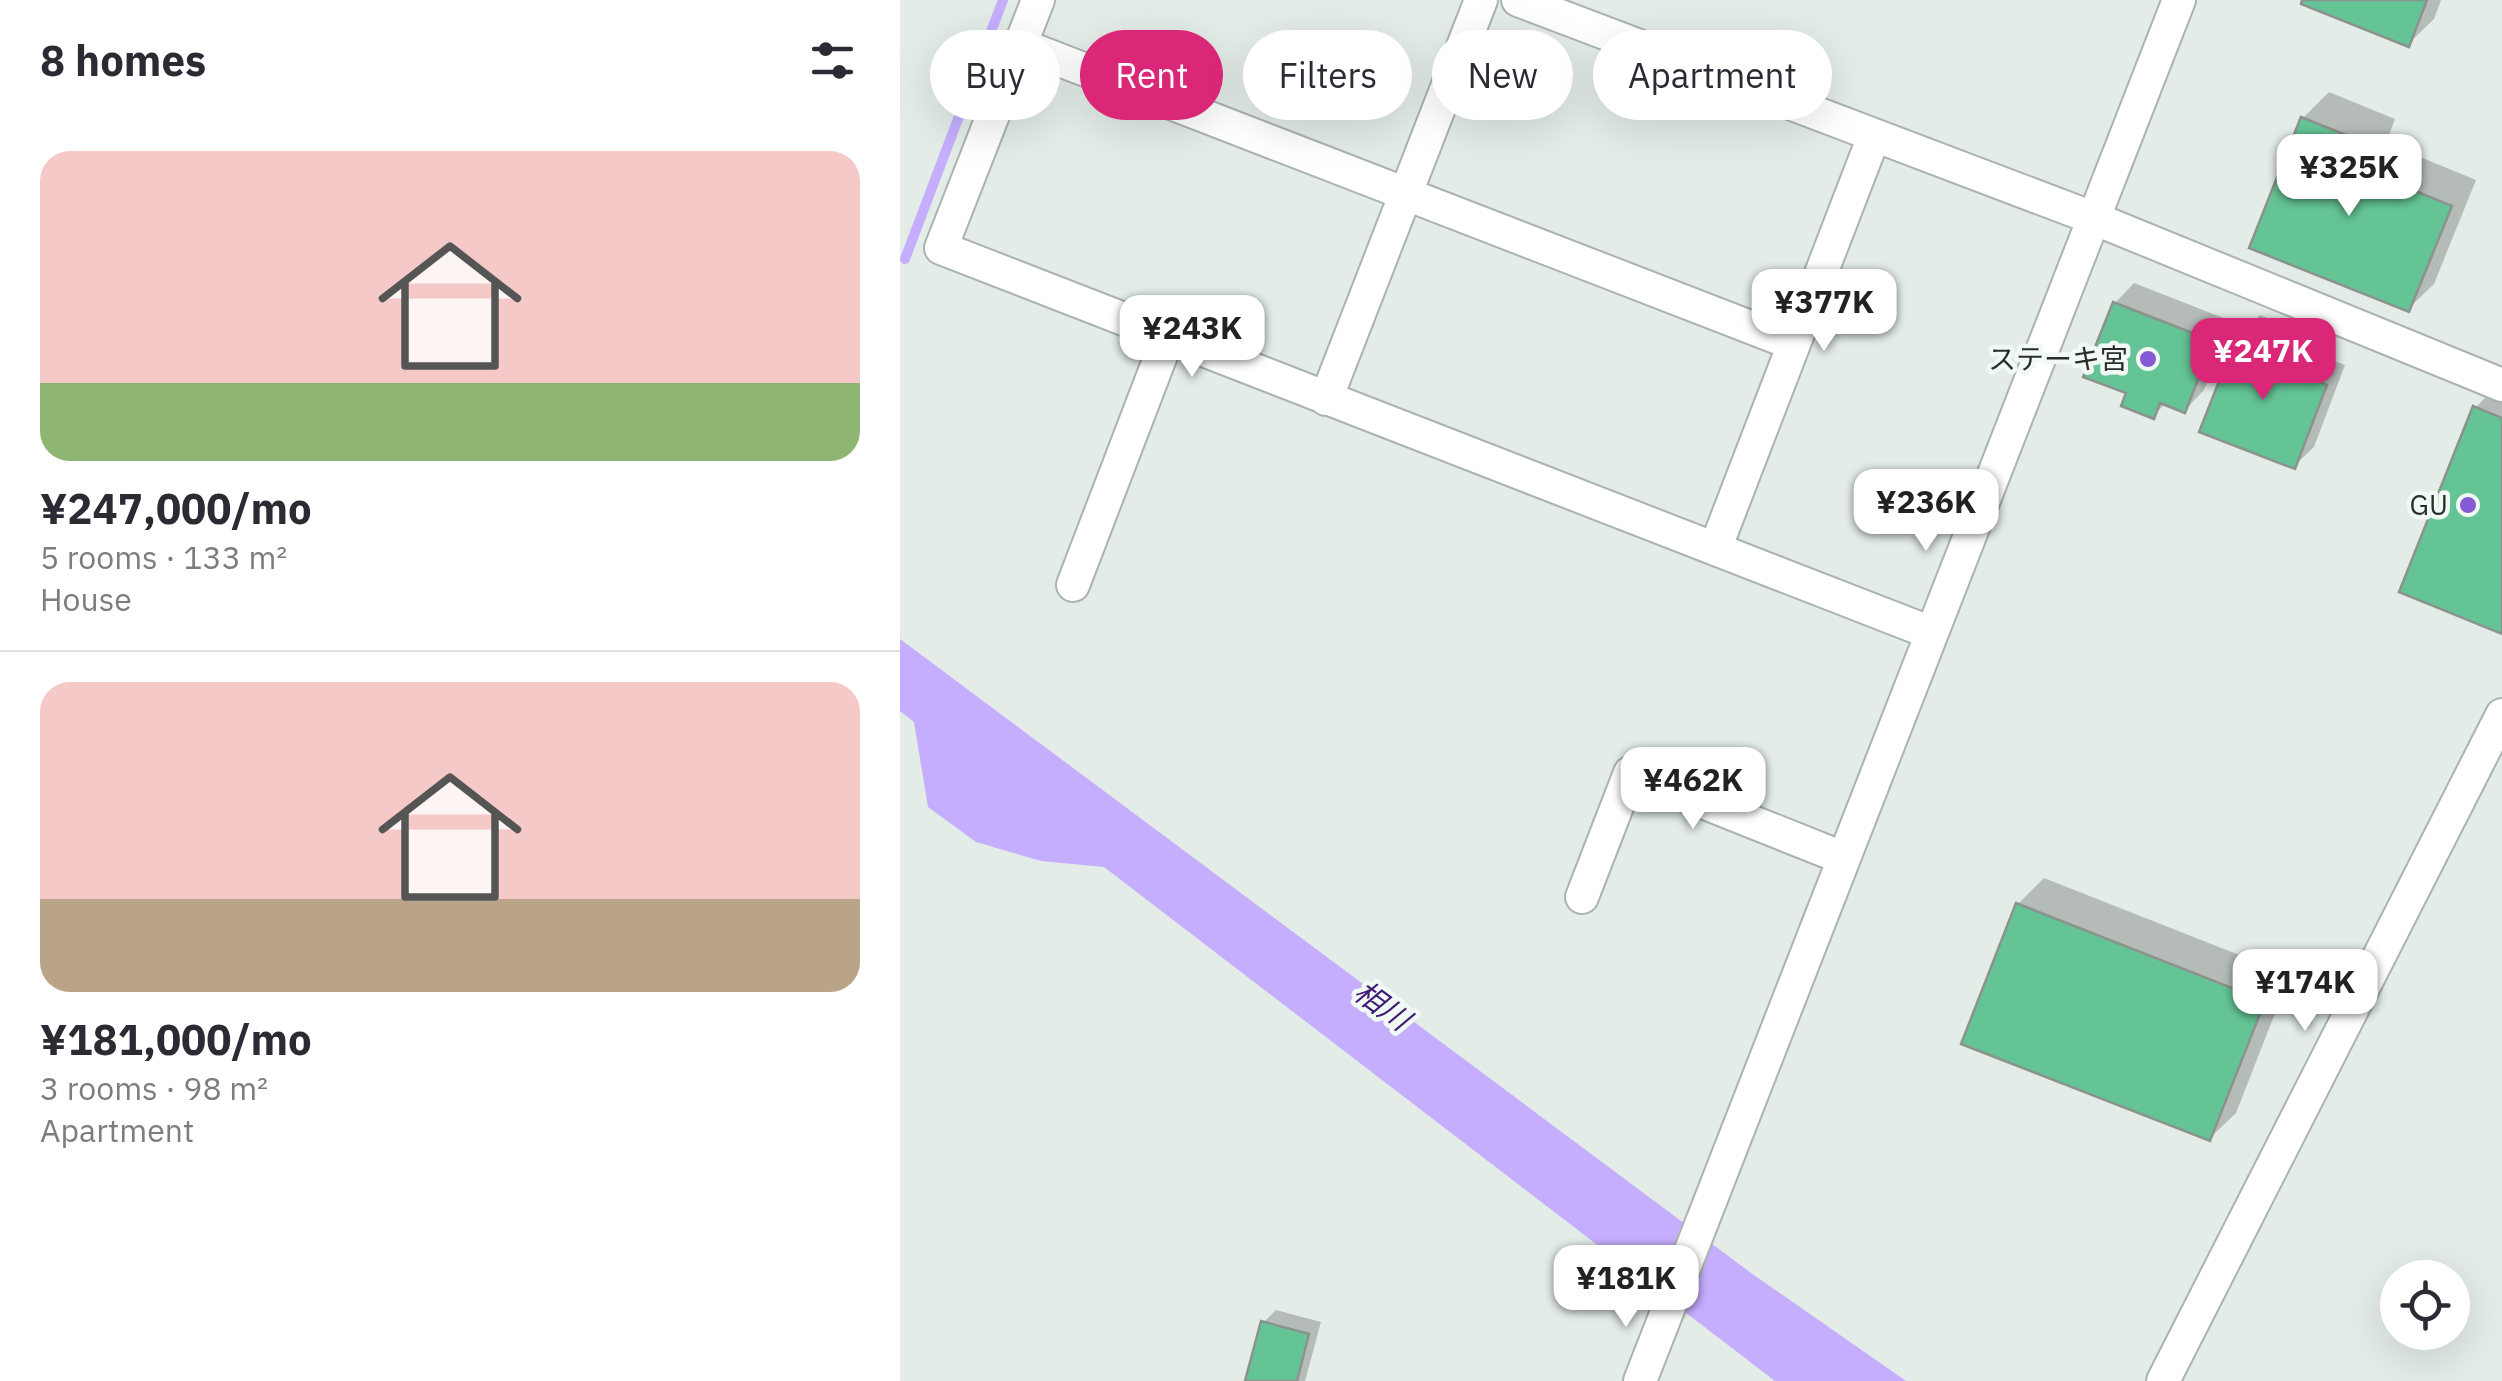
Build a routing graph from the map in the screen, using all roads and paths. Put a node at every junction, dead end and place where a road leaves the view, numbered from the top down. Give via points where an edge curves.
1 (1038, 0) edge
2 (1481, 0) edge
3 (1518, 0) edge
4 (2179, 0) edge
5 (1026, 30) edge
6 (1060, 61) edge
7 (991, 120) edge
8 (1874, 136) junction
9 (1404, 194) junction
10 (2092, 218) junction
11 (1168, 337) junction
12 (1794, 344) junction
13 (2502, 385) edge
14 (1326, 399) junction
15 (1714, 549) junction
16 (1073, 585) dead end
17 (1929, 632) junction
18 (2502, 714) edge
19 (1843, 858) junction
20 (1582, 897) dead end
21 (1640, 1381) edge
22 (2163, 1381) edge

1 - 5 street
2 - 9 street
3 - 8 street
4 - 10 street
6 - 9 street
7 - 11 street via 942,248
8 - 10 street
8 - 12 street
9 - 12 street
9 - 14 street
10 - 13 street
10 - 17 street
11 - 14 street
11 - 16 street
12 - 15 street
14 - 15 street
15 - 17 street
17 - 19 street
18 - 22 street
19 - 20 street via 1630,773
19 - 21 street

